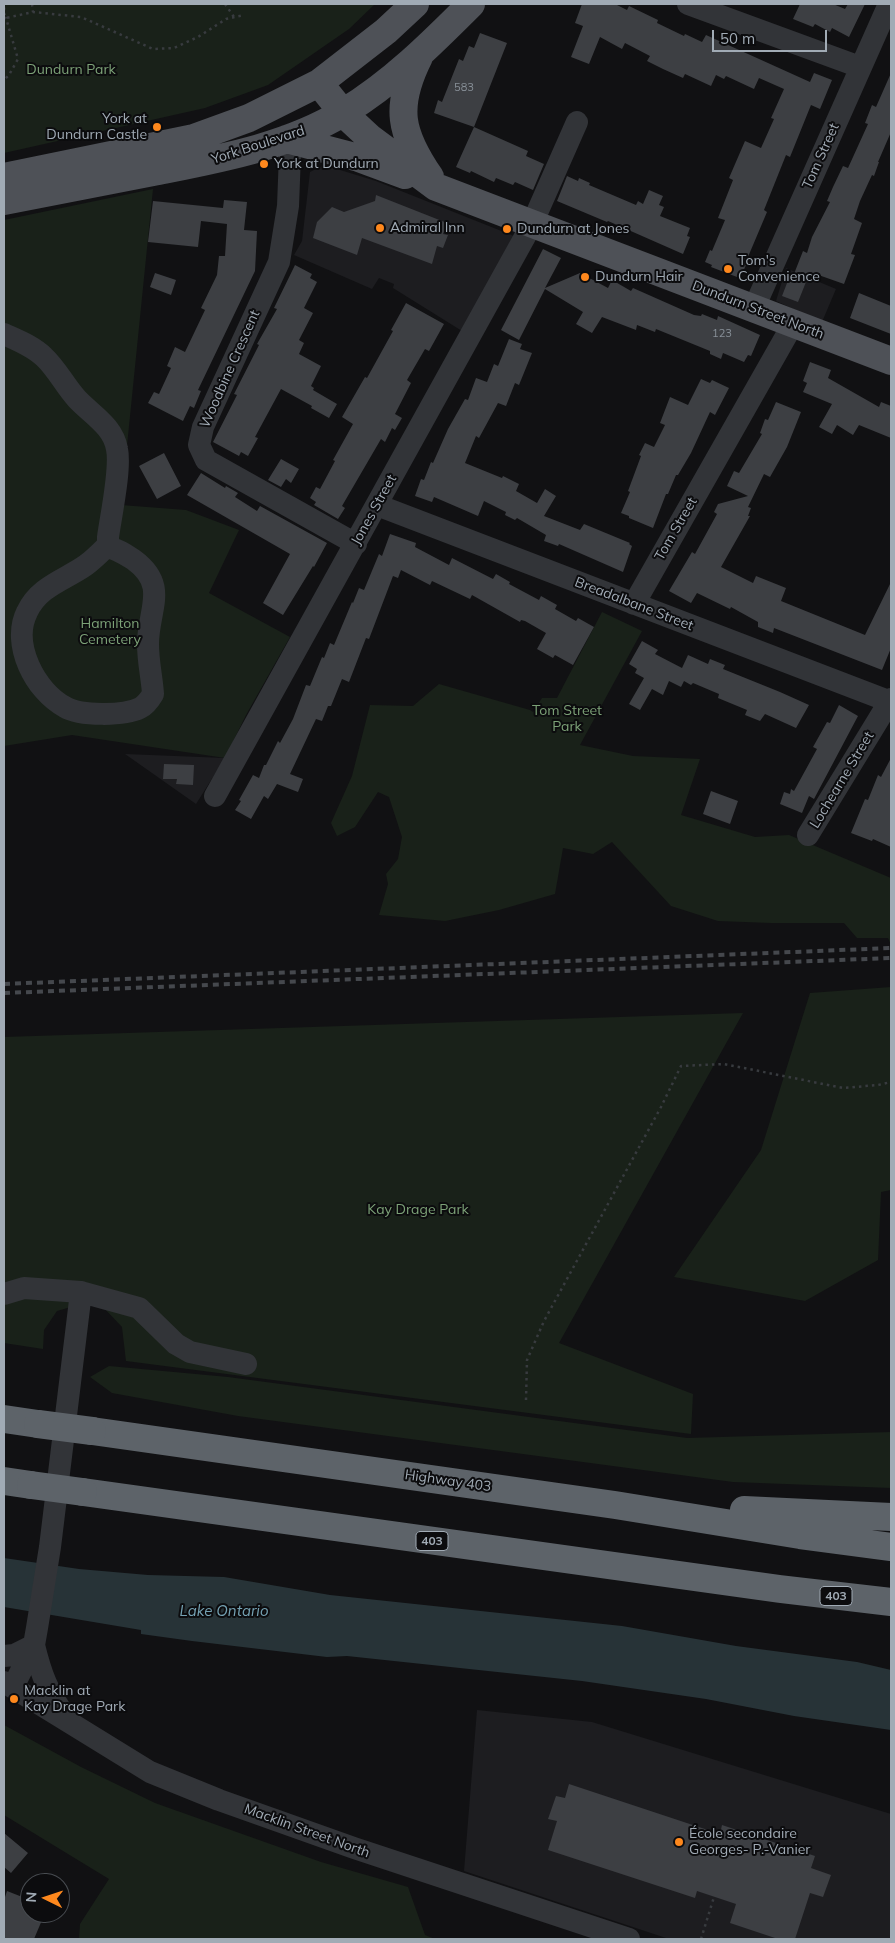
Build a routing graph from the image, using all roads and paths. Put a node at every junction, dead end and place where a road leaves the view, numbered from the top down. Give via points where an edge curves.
1 (5, 4) edge
2 (32, 4) edge
3 (225, 4) edge
4 (415, 4) edge
5 (471, 4) edge
6 (688, 4) edge
7 (889, 4) edge
8 (4, 11) edge
9 (33, 12) junction
10 (244, 15) dead end
11 (234, 17) junction
12 (5, 18) edge
13 (422, 52) junction
14 (860, 67) junction
15 (4, 80) edge
16 (319, 83) junction
17 (343, 113) junction
18 (577, 122) dead end
19 (286, 139) junction
20 (4, 177) edge
21 (436, 187) junction
22 (4, 201) edge
23 (532, 224) junction
24 (754, 308) junction
25 (793, 324) junction
26 (4, 334) edge
27 (891, 361) edge
28 (378, 505) junction
29 (356, 544) junction
30 (108, 547) junction
31 (634, 604) junction
32 (891, 700) edge
33 (215, 796) dead end
34 (808, 835) dead end
35 (891, 1082) edge
36 (81, 1292) junction
37 (4, 1294) edge
38 (246, 1364) dead end
39 (526, 1400) dead end
40 (4, 1419) edge
41 (4, 1481) edge
42 (615, 1504) junction
43 (891, 1517) edge
44 (891, 1547) edge
45 (780, 1590) junction
46 (891, 1602) edge
47 (891, 1619) edge
48 (36, 1637) junction
49 (4, 1656) edge
50 (8, 1684) edge
51 (72, 1723) junction
52 (714, 1897) dead end
53 (630, 1939) edge
54 (701, 1939) edge

1 - 8 path
2 - 9 path
3 - 11 path
4 - 16 main road, York Boulevard
5 - 13 main road, York Boulevard
6 - 14 street
7 - 14 street, Tom Street
8 - 12 path
9 - 11 path via 81,17 153,49 174,48
9 - 12 path
10 - 11 path
12 - 15 path via 18,59
13 - 17 main road, York Boulevard
13 - 21 main road via 406,89 405,129 414,153
14 - 24 street, Tom Street
16 - 17 main road, Dundurn Street North
16 - 20 main road, York Boulevard via 249,118 194,138
17 - 19 main road, York Boulevard
17 - 21 main road, Dundurn Street North via 370,138
18 - 23 street, Jones Street
19 - 21 main road via 359,158
19 - 22 main road, York Boulevard via 216,159
19 - 29 street, Woodbine Crescent via 290,154 288,206 279,262 203,427 199,446 206,460 213,465
21 - 23 main road, Dundurn Street North
23 - 24 main road, Dundurn Street North
23 - 28 street, Jones Street
24 - 25 main road, Dundurn Street North
25 - 27 main road, Dundurn Street North
25 - 31 street, Tom Street
26 - 30 street via 43,356 111,433 117,449
28 - 29 street, Jones Street
28 - 31 street, Breadalbane Street
29 - 33 street, Jones Street
30 - 30 street via 41,593 27,612 21,634 26,656 46,693 66,708 114,713 140,708 153,694 148,643 154,581 127,555
31 - 32 street, Breadalbane Street
32 - 34 street, Lochearne Street
35 - 39 path via 844,1088 724,1064 681,1066 544,1321 527,1360
36 - 37 street via 24,1288
36 - 38 street via 138,1308 176,1344 190,1352
36 - 48 street
40 - 42 highway, Highway 403, bridge
41 - 45 highway, 403, bridge
42 - 43 highway
42 - 44 highway, Highway 403
45 - 46 highway, 403
45 - 47 highway
48 - 49 street via 14,1655
48 - 50 street
48 - 51 street via 40,1672 54,1700
50 - 51 street, Macklin Street North
51 - 53 street, Macklin Street North via 150,1772 219,1800
52 - 54 path

